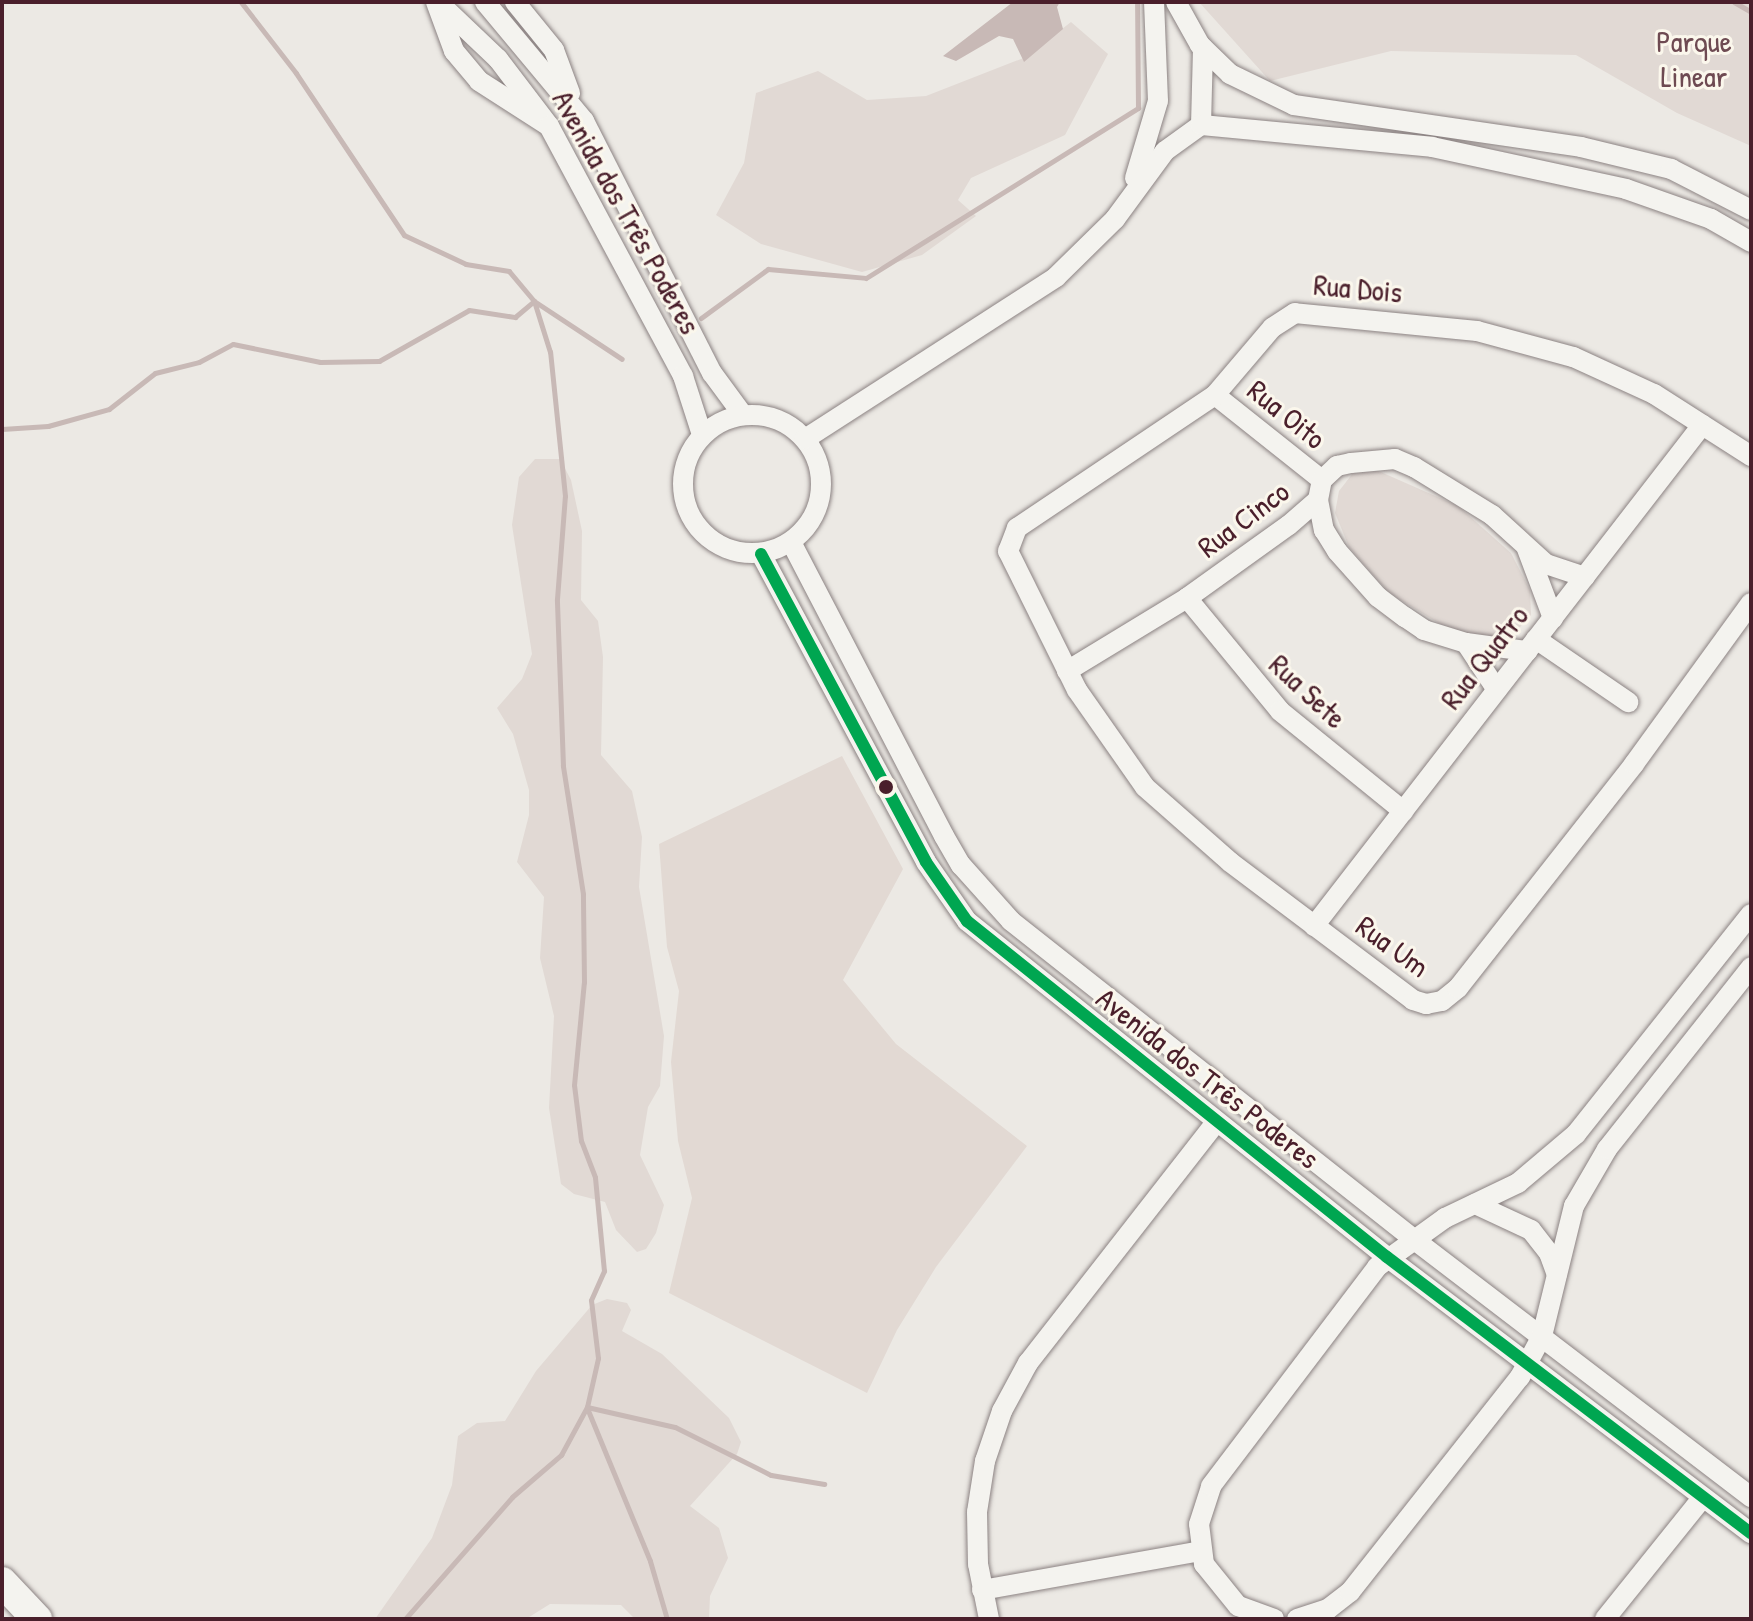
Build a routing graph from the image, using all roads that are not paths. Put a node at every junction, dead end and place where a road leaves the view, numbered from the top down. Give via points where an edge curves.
1 (485, 2) edge
2 (515, 2) edge
3 (1154, 2) edge
4 (1176, 2) edge
5 (447, 5) edge
6 (507, 25) junction
7 (1157, 37) junction
8 (483, 44) junction
9 (1202, 46) junction
10 (560, 87) junction
11 (536, 106) junction
12 (575, 108) junction
13 (1201, 125) junction
14 (549, 126) junction
15 (1129, 196) junction
16 (1751, 210) edge
17 (1751, 242) edge
18 (1215, 395) junction
19 (743, 415) junction
20 (1702, 425) junction
21 (702, 435) junction
22 (805, 439) junction
23 (1751, 456) edge
24 (1320, 490) junction
25 (1289, 525) junction
26 (1324, 530) junction
27 (1010, 537) joint
28 (791, 542) junction
29 (1525, 545) junction
30 (761, 554) junction
31 (1585, 577) junction
32 (1187, 598) junction
33 (1751, 603) edge
34 (1553, 618) junction
35 (1466, 643) junction
36 (1532, 645) junction
37 (1067, 671) junction
38 (1497, 690) junction
39 (1628, 702) dead end
40 (1403, 811) junction
41 (1751, 914) edge
42 (1314, 926) junction
43 (1751, 967) edge
44 (1216, 1122) junction
45 (1475, 1204) junction
46 (1416, 1241) junction
47 (1387, 1257) junction
48 (1559, 1279) junction
49 (1542, 1336) junction
50 (1527, 1364) junction
51 (1703, 1497) junction
52 (1751, 1497) edge
53 (1751, 1533) edge
54 (1200, 1551) junction
55 (2, 1582) edge
56 (982, 1590) junction
57 (37, 1619) edge
58 (989, 1619) edge
59 (1274, 1619) edge
60 (1297, 1619) edge
61 (1605, 1619) edge

1 - 6 street, Avenida dos Três Poderes
2 - 12 street via 554,50
3 - 7 street
4 - 9 street
5 - 8 street, Avenida dos Três Poderes
5 - 14 street via 454,51 479,81
6 - 8 street
6 - 10 street, Avenida dos Três Poderes
7 - 9 street via 1183,38
7 - 15 street via 1158,101
8 - 11 street, Avenida dos Três Poderes
9 - 13 street
9 - 16 street via 1230,74 1294,105 1581,147 1671,169
10 - 11 street
10 - 12 street, Avenida dos Três Poderes
11 - 14 street, Avenida dos Três Poderes
12 - 19 street, Avenida dos Três Poderes via 712,373
13 - 15 street via 1165,151
13 - 17 street via 1432,147 1626,189 1711,219
14 - 21 street, Avenida dos Três Poderes via 683,376
15 - 22 street via 1088,250 1056,277
18 - 20 street, Rua Dois via 1281,319 1309,313 1477,331 1573,357 1654,394
18 - 24 street, Rua Oito
18 - 27 street, Rua Dois via 1035,513
19 - 21 street
19 - 22 street via 777,420
20 - 23 street, Rua Dois
20 - 31 street, Rua Quatro
21 - 30 street via 683,473 689,515 719,546
22 - 28 street via 817,459 818,505
24 - 25 street, Rua Cinco
24 - 26 street
24 - 29 street, Rua Cinco via 1337,466 1395,459 1454,486
25 - 26 street
25 - 32 street, Rua Cinco
26 - 35 street via 1378,597 1424,630
27 - 37 street, Rua Um via 1013,569
28 - 30 street
28 - 46 street, Avenida dos Três Poderes via 944,836 985,895 1051,957
29 - 31 street, Rua Cinco via 1546,564
29 - 34 street, Rua Cinco
30 - 44 street, Avenida dos Três Poderes via 947,896 994,946
31 - 34 street, Rua Quatro
32 - 37 street, Rua Cinco
32 - 40 street, Rua Sete via 1280,711
33 - 42 street, Rua Um via 1634,764 1450,996 1435,1004 1413,1000
34 - 36 street, Rua Quatro
35 - 36 street
35 - 38 street
36 - 38 street, Rua Quatro
36 - 39 street
37 - 42 street, Rua Um via 1115,749 1165,809
38 - 40 street, Rua Quatro
40 - 42 street, Rua Quatro
41 - 45 street via 1576,1134 1518,1183
43 - 48 street via 1607,1149 1574,1206 1561,1248
44 - 47 street, Avenida dos Três Poderes
44 - 56 street via 1028,1363 1007,1399 980,1486
45 - 46 street via 1445,1218
45 - 48 street via 1531,1230 1549,1253
46 - 47 street
46 - 49 street, Avenida dos Três Poderes
47 - 50 street, Avenida dos Três Poderes
47 - 54 street via 1211,1486 1201,1511
48 - 49 street
49 - 50 street
49 - 52 street, Avenida dos Três Poderes
50 - 51 street, Avenida dos Três Poderes
50 - 60 street via 1350,1592 1328,1609
51 - 53 street, Avenida dos Três Poderes
51 - 61 street
54 - 56 street
54 - 59 street via 1227,1598
55 - 57 highway
56 - 58 street

